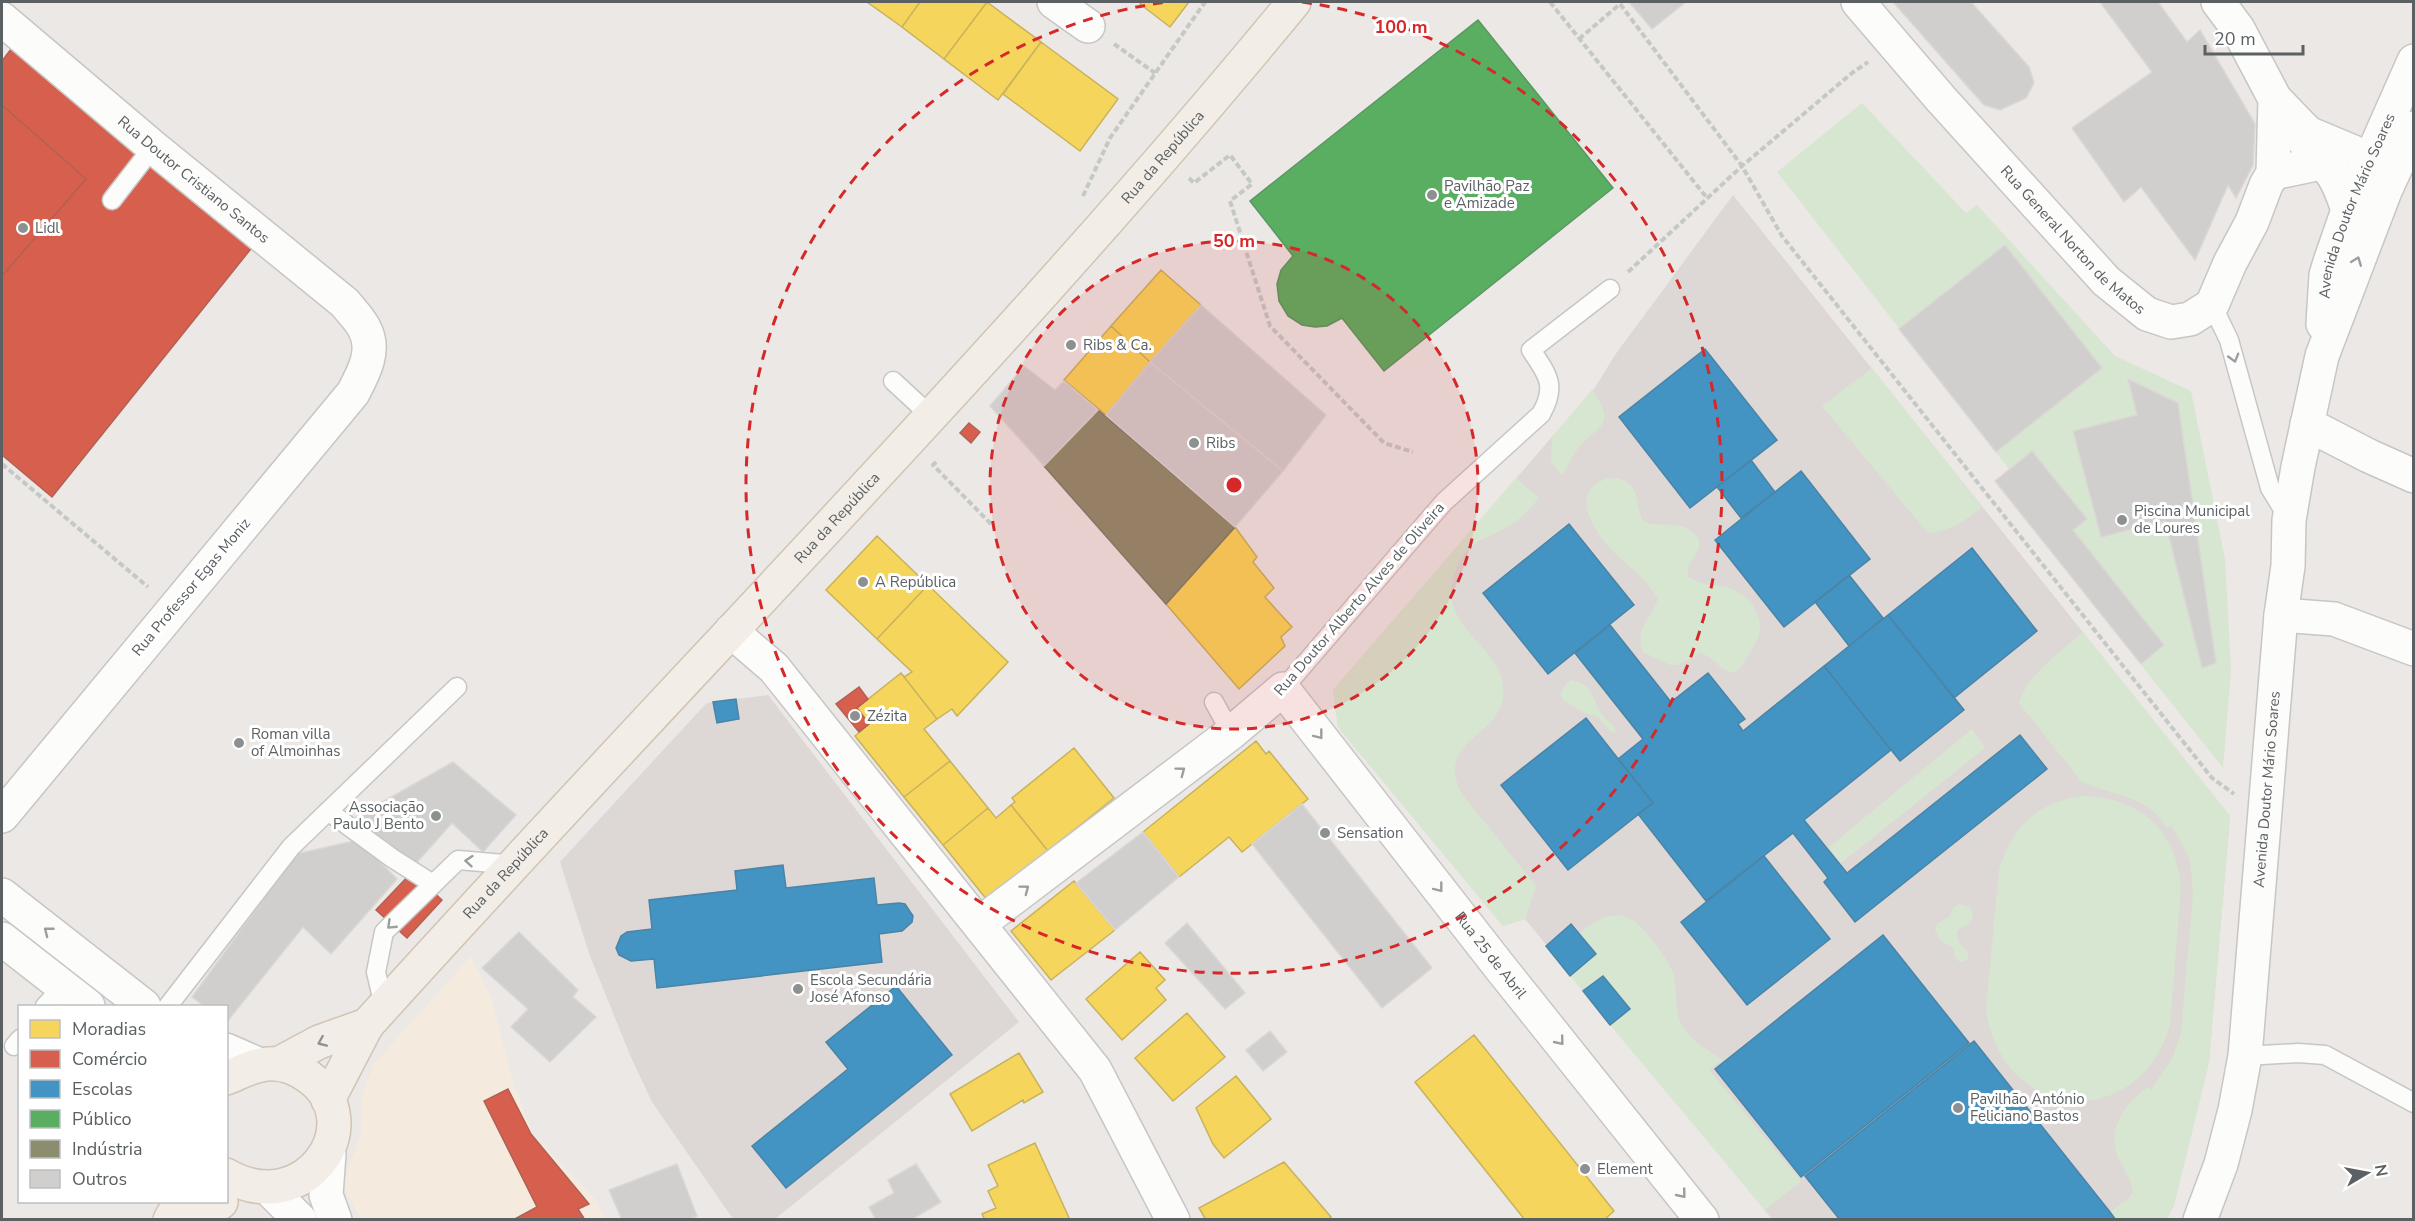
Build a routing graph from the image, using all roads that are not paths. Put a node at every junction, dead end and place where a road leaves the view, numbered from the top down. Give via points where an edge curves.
1 (1054, 2) edge
2 (1294, 2) edge
3 (1858, 2) edge
4 (2218, 2) edge
5 (1271, 16) edge
6 (2, 19) edge
7 (1088, 26) road end
8 (2414, 61) edge
9 (2275, 99) junction
10 (2407, 141) edge
11 (153, 147) junction
12 (2370, 159) junction
13 (2321, 163) junction
14 (2273, 173) junction
15 (112, 200) dead end
16 (2348, 210) junction
17 (1610, 289) road end
18 (2212, 305) junction
19 (369, 352) joint
20 (2322, 356) junction
21 (893, 381) dead end
22 (932, 417) junction
23 (2307, 424) junction
24 (2414, 476) edge
25 (2289, 520) junction
26 (2281, 615) junction
27 (731, 631) junction
28 (2414, 649) edge
29 (457, 687) dead end
30 (1283, 688) junction
31 (1214, 702) dead end
32 (1231, 734) junction
33 (328, 811) junction
34 (2, 816) edge
35 (515, 865) junction
36 (433, 884) junction
37 (2, 895) edge
38 (979, 924) junction
39 (2, 939) edge
40 (79, 954) junction
41 (63, 995) edge
42 (143, 1005) edge
43 (169, 1005) edge
44 (376, 1016) junction
45 (228, 1051) edge
46 (2245, 1056) junction
47 (269, 1064) junction
48 (228, 1077) edge
49 (328, 1100) junction
50 (2414, 1103) edge
51 (329, 1154) junction
52 (238, 1191) edge
53 (179, 1203) edge
54 (221, 1203) edge
55 (170, 1220) edge
56 (197, 1220) edge
57 (300, 1220) edge
58 (335, 1220) edge
59 (1173, 1220) edge
60 (1702, 1220) edge
61 (2200, 1220) edge

1 - 7 street
2 - 5 main road, Rua da República
3 - 18 street, Rua General Norton de Matos via 2125,298 2146,314 2171,322 2190,319
4 - 9 street via 2238,28
5 - 22 main road, Rua da República via 1165,154
6 - 11 street, Rua Doutor Cristiano Santos
8 - 12 street, Avenida Doutor Mário Soares
9 - 12 street via 2308,133
9 - 13 street
9 - 14 street
10 - 12 street
20 -> 10 street, Avenida Doutor Mário Soares
11 - 15 lane
11 - 19 street, Rua Doutor Cristiano Santos via 345,303 366,330
12 - 16 street, Avenida Doutor Mário Soares
13 - 14 street
13 - 16 street via 2333,175
14 - 18 street
16 - 20 street, Avenida Doutor Mário Soares via 2326,275
17 - 30 lane, Rua Doutor Alberto Alves de Oliveira via 1531,350 1546,371 1550,386 1549,400 1541,414 1444,502
18 -> 25 lane via 2229,340 2270,488
19 - 34 street, Rua Professor Egas Moniz via 366,369 353,393
20 - 23 street, Avenida Doutor Mário Soares
21 - 22 lane
22 - 27 main road, Rua da República
23 - 24 street
23 - 25 street, Avenida Doutor Mário Soares
25 - 26 street, Avenida Doutor Mário Soares
26 - 28 street via 2334,619
26 - 46 street, Avenida Doutor Mário Soares
27 - 35 main road, Rua da República
27 - 38 street via 774,668
29 - 33 lane
30 - 32 street, Rua Doutor Alberto Alves de Oliveira
30 -> 60 street, Rua 25 de Abril
31 - 32 lane
38 -> 32 street, Rua Doutor Alberto Alves de Oliveira
33 - 36 lane
33 - 43 lane via 291,847
35 -> 36 lane via 458,860
35 - 44 main road, Rua da República
36 -> 44 lane via 384,932 376,972
40 -> 37 street
38 - 59 street via 1095,1070
39 - 41 street
40 - 41 lane
40 - 42 street
44 -> 47 main road, Rua da República
44 - 49 main road, Rua da República
45 - 47 street
46 - 50 lane via 2325,1055
46 - 61 street, Avenida Doutor Mário Soares via 2221,1164
47 - 48 main road, Rua da República
47 - 49 main road via 299,1070 316,1082
49 - 51 main road via 334,1127
51 - 52 main road via 315,1174 296,1187
51 - 58 street via 326,1195
52 - 57 street
53 - 55 main road
54 - 56 main road

